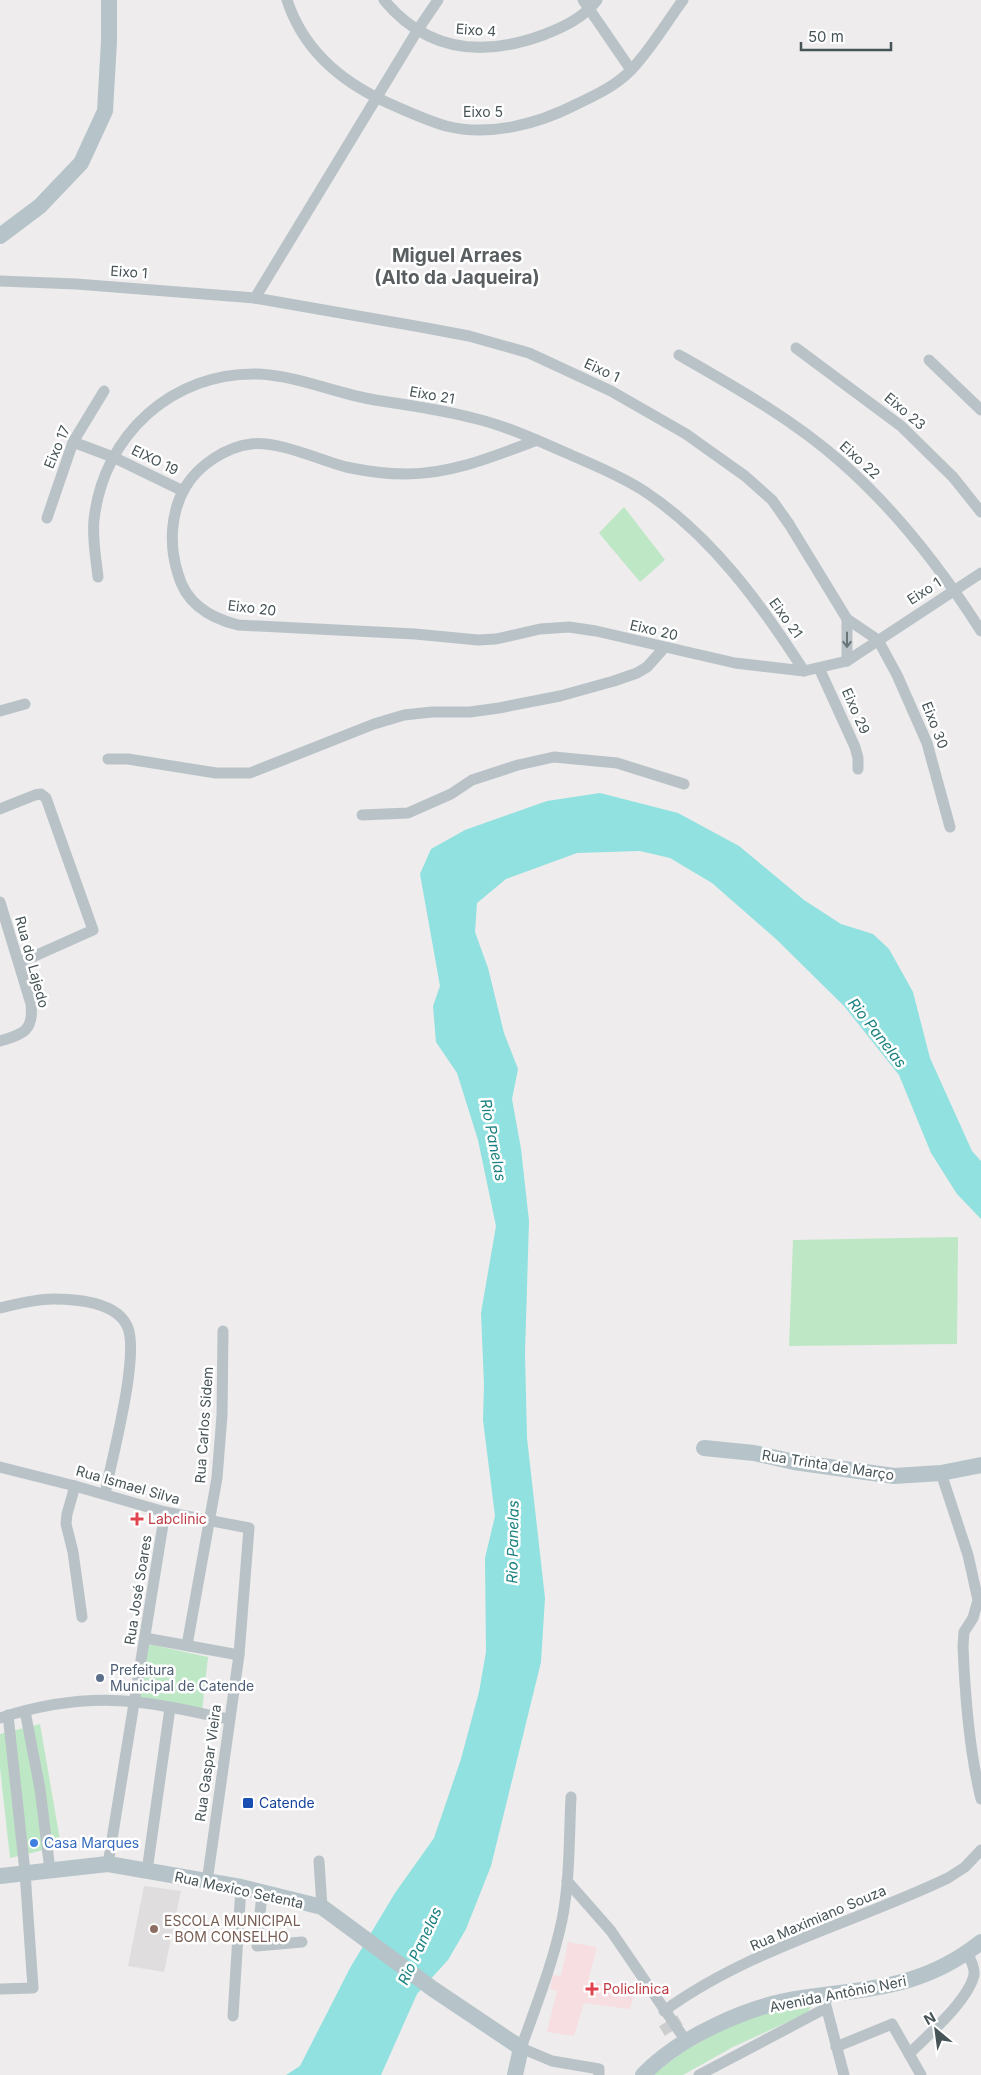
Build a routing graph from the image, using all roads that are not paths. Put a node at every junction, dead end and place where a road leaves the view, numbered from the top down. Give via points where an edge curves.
1 (109, 0) edge
2 (287, 0) edge
3 (384, 0) edge
4 (438, 0) edge
5 (597, 0) edge
6 (683, 0) edge
7 (586, 5) edge
8 (417, 31) junction
9 (631, 70) junction
10 (376, 98) junction
11 (0, 236) edge
12 (0, 281) edge
13 (255, 298) junction
14 (796, 348) dead end
15 (679, 356) dead end
16 (929, 360) dead end
17 (104, 391) dead end
18 (981, 410) edge
19 (537, 440) junction
20 (73, 442) junction
21 (113, 457) junction
22 (183, 491) junction
23 (981, 512) edge
24 (47, 518) dead end
25 (981, 573) edge
26 (98, 577) dead end
27 (954, 589) junction
28 (847, 619) junction
29 (981, 631) edge
30 (878, 640) junction
31 (664, 648) junction
32 (847, 661) junction
33 (819, 668) junction
34 (804, 671) junction
35 (25, 704) dead end
36 (0, 711) edge
37 (108, 759) dead end
38 (858, 769) dead end
39 (684, 784) dead end
40 (0, 809) edge
41 (362, 814) dead end
42 (950, 827) dead end
43 (0, 902) edge
44 (19, 962) junction
45 (0, 1041) edge
46 (0, 1308) edge
47 (223, 1331) dead end
48 (704, 1448) dead end
49 (981, 1465) edge
50 (0, 1467) edge
51 (941, 1473) junction
52 (76, 1486) junction
53 (104, 1494) junction
54 (165, 1512) junction
55 (210, 1521) junction
56 (249, 1528) joint
57 (82, 1617) dead end
58 (145, 1638) junction
59 (187, 1645) junction
60 (239, 1655) junction
61 (136, 1702) junction
62 (170, 1708) junction
63 (25, 1711) junction
64 (4, 1717) edge
65 (230, 1719) junction
66 (571, 1797) dead end
67 (981, 1799) edge
68 (981, 1850) edge
69 (319, 1861) dead end
70 (108, 1864) junction
71 (50, 1870) junction
72 (147, 1871) junction
73 (24, 1872) junction
74 (0, 1876) edge
75 (567, 1881) junction
76 (207, 1882) junction
77 (241, 1887) junction
78 (262, 1893) junction
79 (322, 1907) junction
80 (302, 1942) dead end
81 (981, 1942) edge
82 (970, 1960) junction
83 (981, 1981) edge
84 (0, 1989) edge
85 (825, 2002) junction
86 (664, 2011) junction
87 (234, 2016) dead end
88 (686, 2041) junction
89 (836, 2047) junction
90 (521, 2048) junction
91 (909, 2054) junction
92 (514, 2075) edge
93 (599, 2075) edge
94 (643, 2075) edge
95 (699, 2075) edge
96 (844, 2075) edge
97 (921, 2075) edge

1 - 11 street via 105,111 81,163 40,206
2 - 10 street, Eixo 5 via 297,24 324,63
3 - 8 street, Eixo 4
4 - 8 street
5 - 7 street, Eixo 4
6 - 9 street, Eixo 5
7 - 8 street, Eixo 4 via 575,20 554,31 508,46 465,46
7 - 9 street
8 - 10 street
9 - 10 street, Eixo 5 via 594,96 570,108 506,128 447,126 419,118
10 - 13 street
12 - 13 street, Eixo 1
13 - 28 street, Eixo 1 via 495,343 530,353 611,391 686,434 745,476 772,500
14 - 23 street, Eixo 23 via 901,426
15 - 27 street, Eixo 22 via 742,391 840,461 902,524
16 - 18 street
17 - 20 street, Eixo 17
19 - 21 street, Eixo 21 via 474,418 366,398 276,376 232,375 194,386 159,406 130,431
19 - 22 street, Eixo 20 via 451,469 406,474 346,467 271,445 251,443 229,450 202,467
19 - 34 street, Eixo 21 via 616,475 682,519 737,579
20 - 21 street, EIXO 19
20 - 24 street, Eixo 17
21 - 22 street, EIXO 19
21 - 26 street, Eixo 21 via 104,476 94,518
22 - 31 street, Eixo 20 via 172,536 178,576 192,600 217,619 238,625 478,640 569,627
25 - 27 street, Eixo 1
27 - 29 street, Eixo 22
27 - 30 street, Eixo 1
28 - 30 street
28 -> 32 street
30 - 32 street, Eixo 1
30 - 42 street, Eixo 30 via 927,742
31 - 34 street, Eixo 20 via 735,663
31 - 37 street via 637,673 614,681 498,708 404,715 250,773 216,773 128,758
32 - 33 street, Eixo 1
33 - 34 street, Eixo 1
33 - 38 street, Eixo 29 via 855,747
35 - 36 street
39 - 41 street via 617,763 554,757 518,764 472,780 452,794 408,813
40 - 44 street via 35,795 41,794 46,798 93,930
43 - 44 street, Rua do Lajedo
44 - 45 street, Rua do Lajedo via 30,1004 30,1023 23,1032
46 - 53 street via 29,1301 76,1301 109,1309 120,1315 127,1326 131,1341 127,1387
47 - 55 street, Rua Carlos Sidem via 222,1416
48 - 51 street, Rua Trinta de Março via 894,1476
49 - 51 street, Rua Trinta de Março
50 - 52 street, Rua Ismael Silva
51 - 67 street via 968,1555 978,1600 973,1618 964,1632 963,1646 975,1774
52 - 53 street, Rua Ismael Silva
52 - 57 street via 66,1524
53 - 54 street, Rua Ismael Silva
54 - 55 street, Rua Ismael Silva
54 - 58 street, Rua José Soares
55 - 56 street, Rua Ismael Silva
55 - 59 street, Rua Carlos Sidem
56 - 60 street, Rua Gaspar Vieira
58 - 59 street
58 - 61 street, Rua José Soares
59 - 60 street
60 - 65 street, Rua Gaspar Vieira
61 - 62 street
61 - 63 street via 87,1701
61 - 70 street, Rua José Soares
62 - 65 street
62 - 72 street
63 - 64 street
63 - 71 street via 40,1789
64 - 73 street
65 - 76 street, Rua Gaspar Vieira
66 - 75 street
68 - 86 street, Rua Maximiano Souza via 965,1867 948,1878 742,1966 687,1994
69 - 79 street
70 - 71 street, Rua Mexico Setenta
70 - 72 street, Rua Mexico Setenta
71 - 73 street, Rua Mexico Setenta
72 - 76 street, Rua Mexico Setenta
73 - 74 street, Rua Mexico Setenta
73 - 84 street via 32,1988
75 - 86 street via 611,1931
75 - 90 street via 562,1921 551,1962
76 - 77 street, Rua Mexico Setenta
77 - 78 street, Rua Mexico Setenta
77 - 87 street
78 - 79 street, Rua Mexico Setenta
78 - 80 street via 257,1946
79 - 90 street, Rua Mexico Setenta via 433,1990
81 - 82 street, Avenida Antônio Neri
82 - 83 street
82 - 85 street, Avenida Antônio Neri via 915,1980
82 - 91 street via 974,1974 964,1995
85 - 88 street, Avenida Antônio Neri via 803,1998 779,2002 719,2024
85 - 89 street
85 - 95 street
86 - 88 street
88 - 94 street, Avenida Antônio Neri
89 - 91 street via 892,2024
89 - 96 street
90 - 92 street
90 - 93 street via 552,2061 599,2068
91 - 97 street

